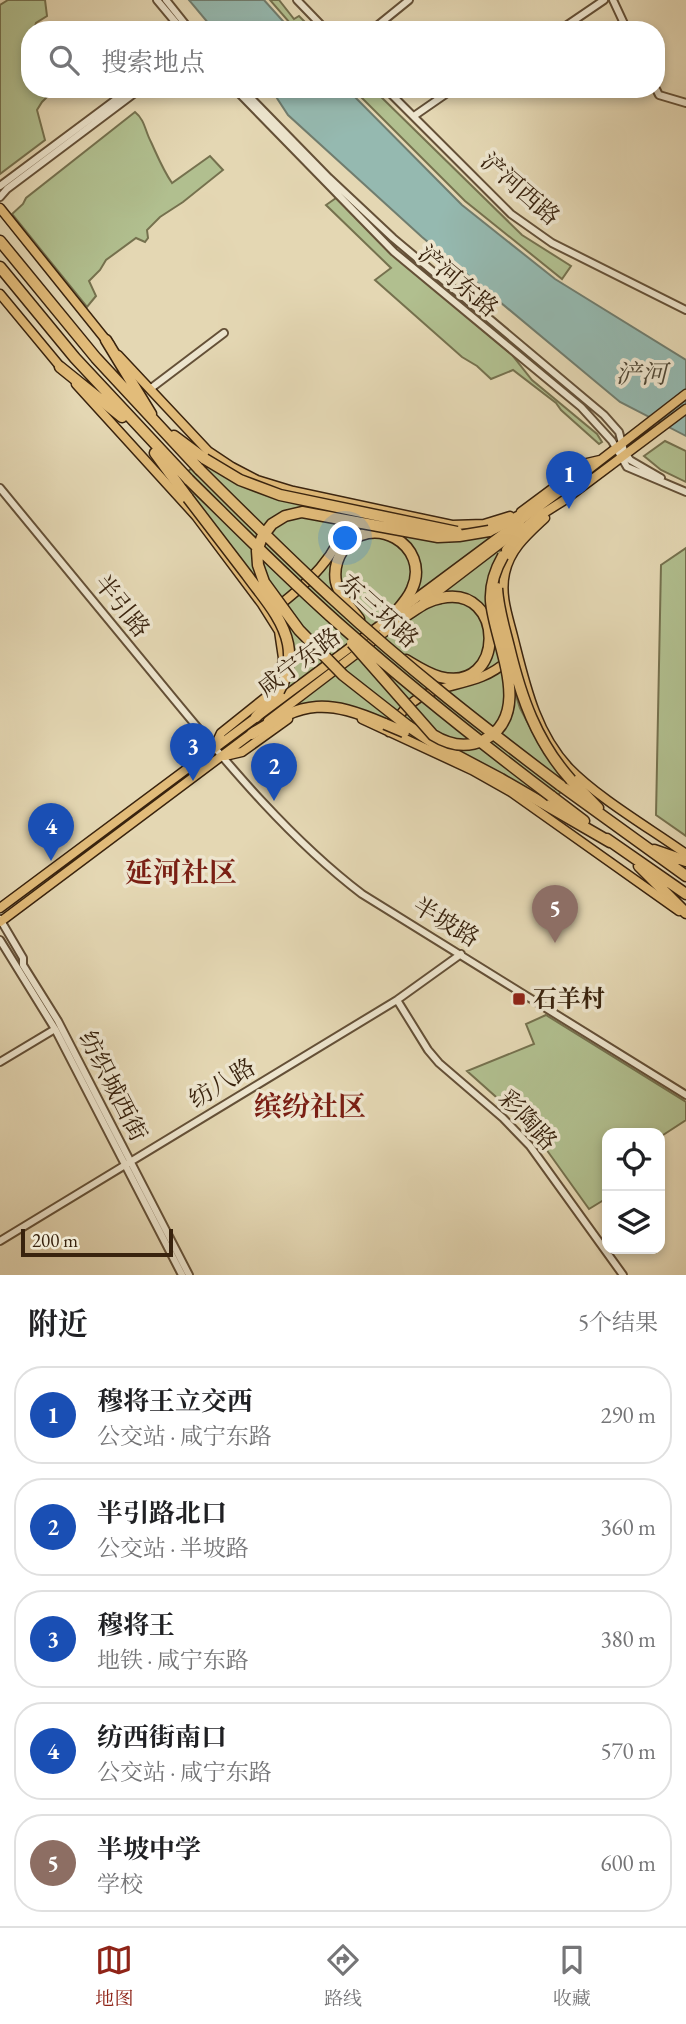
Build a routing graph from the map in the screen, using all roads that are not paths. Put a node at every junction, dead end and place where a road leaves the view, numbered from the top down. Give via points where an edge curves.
1 (157, 0) edge
2 (166, 0) edge
3 (297, 0) edge
4 (409, 0) edge
5 (604, 0) edge
6 (613, 0) edge
7 (174, 21) edge
8 (183, 21) edge
9 (317, 21) edge
10 (383, 21) edge
11 (573, 21) edge
12 (623, 21) edge
13 (665, 97) edge
14 (118, 98) edge
15 (128, 98) edge
16 (243, 98) edge
17 (251, 98) edge
18 (395, 98) edge
19 (440, 98) edge
20 (686, 103) edge
21 (414, 116) junction
22 (0, 186) edge
23 (0, 197) edge
24 (0, 208) edge
25 (0, 241) edge
26 (0, 267) edge
27 (0, 294) edge
28 (686, 310) edge
29 (224, 333) dead end
30 (106, 340) junction
31 (60, 367) junction
32 (150, 389) junction
33 (686, 394) edge
34 (686, 409) edge
35 (155, 423) junction
36 (136, 426) junction
37 (620, 445) junction
38 (624, 456) junction
39 (0, 488) edge
40 (686, 492) edge
41 (351, 503) junction
42 (557, 506) junction
43 (536, 510) junction
44 (508, 523) junction
45 (494, 530) junction
46 (505, 553) junction
47 (474, 554) junction
48 (324, 611) junction
49 (268, 614) junction
50 (393, 615) junction
51 (407, 615) junction
52 (365, 628) junction
53 (517, 652) junction
54 (396, 654) junction
55 (256, 718) junction
56 (387, 728) junction
57 (406, 729) junction
58 (252, 734) junction
59 (215, 748) junction
60 (222, 757) junction
61 (621, 831) junction
62 (610, 842) junction
63 (644, 846) junction
64 (686, 853) edge
65 (629, 856) junction
66 (686, 862) edge
67 (686, 876) edge
68 (686, 894) edge
69 (0, 908) edge
70 (686, 914) edge
71 (1, 921) edge
72 (0, 940) edge
73 (461, 954) junction
74 (397, 1000) junction
75 (55, 1029) junction
76 (0, 1062) edge
77 (686, 1095) edge
78 (128, 1163) junction
79 (0, 1241) edge
80 (182, 1275) edge
81 (189, 1275) edge
82 (623, 1275) edge

1 - 7 street
2 - 8 street
3 - 9 street
4 - 10 street
5 - 11 street
6 - 12 street
13 - 20 street
14 - 22 street
15 - 23 street
16 - 37 street, 浐河东路 via 394,252 574,401
17 - 37 street, 浐河东路 via 393,238 595,407 617,429
18 - 21 street, 浐河西路
19 - 21 street
21 - 28 street, 浐河西路 via 511,214 542,236
24 - 30 main road
25 - 35 highway, 东三环路
26 - 36 highway, 东三环路
27 - 31 main road
29 - 32 street
30 - 32 main road
30 - 35 highway
31 - 36 highway
31 - 49 main road via 196,516
32 - 41 main road via 202,445 232,467 279,488
33 - 37 main road, 咸宁东路
34 - 38 main road, 咸宁东路
35 - 45 highway, bridge via 240,480 286,497 449,531
35 - 52 highway, 东三环路, bridge
36 - 48 highway, 东三环路, bridge
36 - 55 highway, bridge via 283,627 289,645 286,677
37 - 38 street, 浐河东路
37 - 43 main road, 咸宁东路
38 - 40 street via 629,468
38 - 42 main road, 咸宁东路
39 - 59 street, 半引路
41 - 43 main road via 464,526
41 - 49 main road via 342,533 326,561
42 - 43 main road, 咸宁东路
42 - 53 main road via 522,540 506,566 503,594
43 - 44 highway
43 - 46 highway
43 - 47 main road, 咸宁东路
43 - 51 main road, 咸宁东路
44 - 45 highway
44 - 47 main road
45 - 57 highway, bridge via 438,537 306,512 281,518 260,541 260,573 282,609 343,675
46 - 48 highway, bridge via 493,577 491,599 509,681 509,706 497,730 475,743 449,743 426,729
46 - 61 highway, bridge via 497,579 498,601 526,708 541,740 571,780
47 - 50 main road, 咸宁东路
48 - 62 highway, 东三环路, bridge via 441,711
49 - 59 main road via 282,646 278,680 267,697 221,733
50 - 52 highway, bridge via 411,593 416,577 413,556 390,534 364,534 338,559 336,582
50 - 55 main road, 咸宁东路
51 - 54 highway, bridge via 438,598 465,600 483,614 491,631 488,653 477,668 462,677 443,678
51 - 58 main road, 咸宁东路
52 - 54 highway, 东三环路, bridge
53 - 56 main road via 489,673 424,694
53 - 64 main road via 532,706 565,764
54 - 61 highway, 东三环路, bridge
55 - 59 main road, 咸宁东路
56 - 57 highway, bridge
56 - 58 highway via 342,709 312,707 287,713
56 - 60 main road via 349,715 313,712 288,718 242,752
56 - 70 main road via 511,792
57 - 62 highway
58 - 60 main road, 咸宁东路
59 - 60 street, 半坡路
59 - 69 main road, 咸宁东路
60 - 71 main road, 咸宁东路
60 - 73 street, 半坡路 via 340,877
61 - 63 highway, 东三环路
62 - 65 highway, 东三环路
63 - 66 highway
63 - 67 highway, 东三环路
65 - 68 highway, 东三环路
65 - 70 highway
71 - 78 street, 纺织城西街 via 58,1021
72 - 75 street, 纺织城西街
73 - 74 street, 纺八路
73 - 77 street, 半坡路
74 - 78 street, 纺八路
74 - 82 street, 彩陶路 via 439,1063 530,1146
75 - 76 street
75 - 78 street, 纺织城西街
78 - 79 street, 纺八路
78 - 80 street, 纺织城西街
78 - 81 street, 纺织城西街

